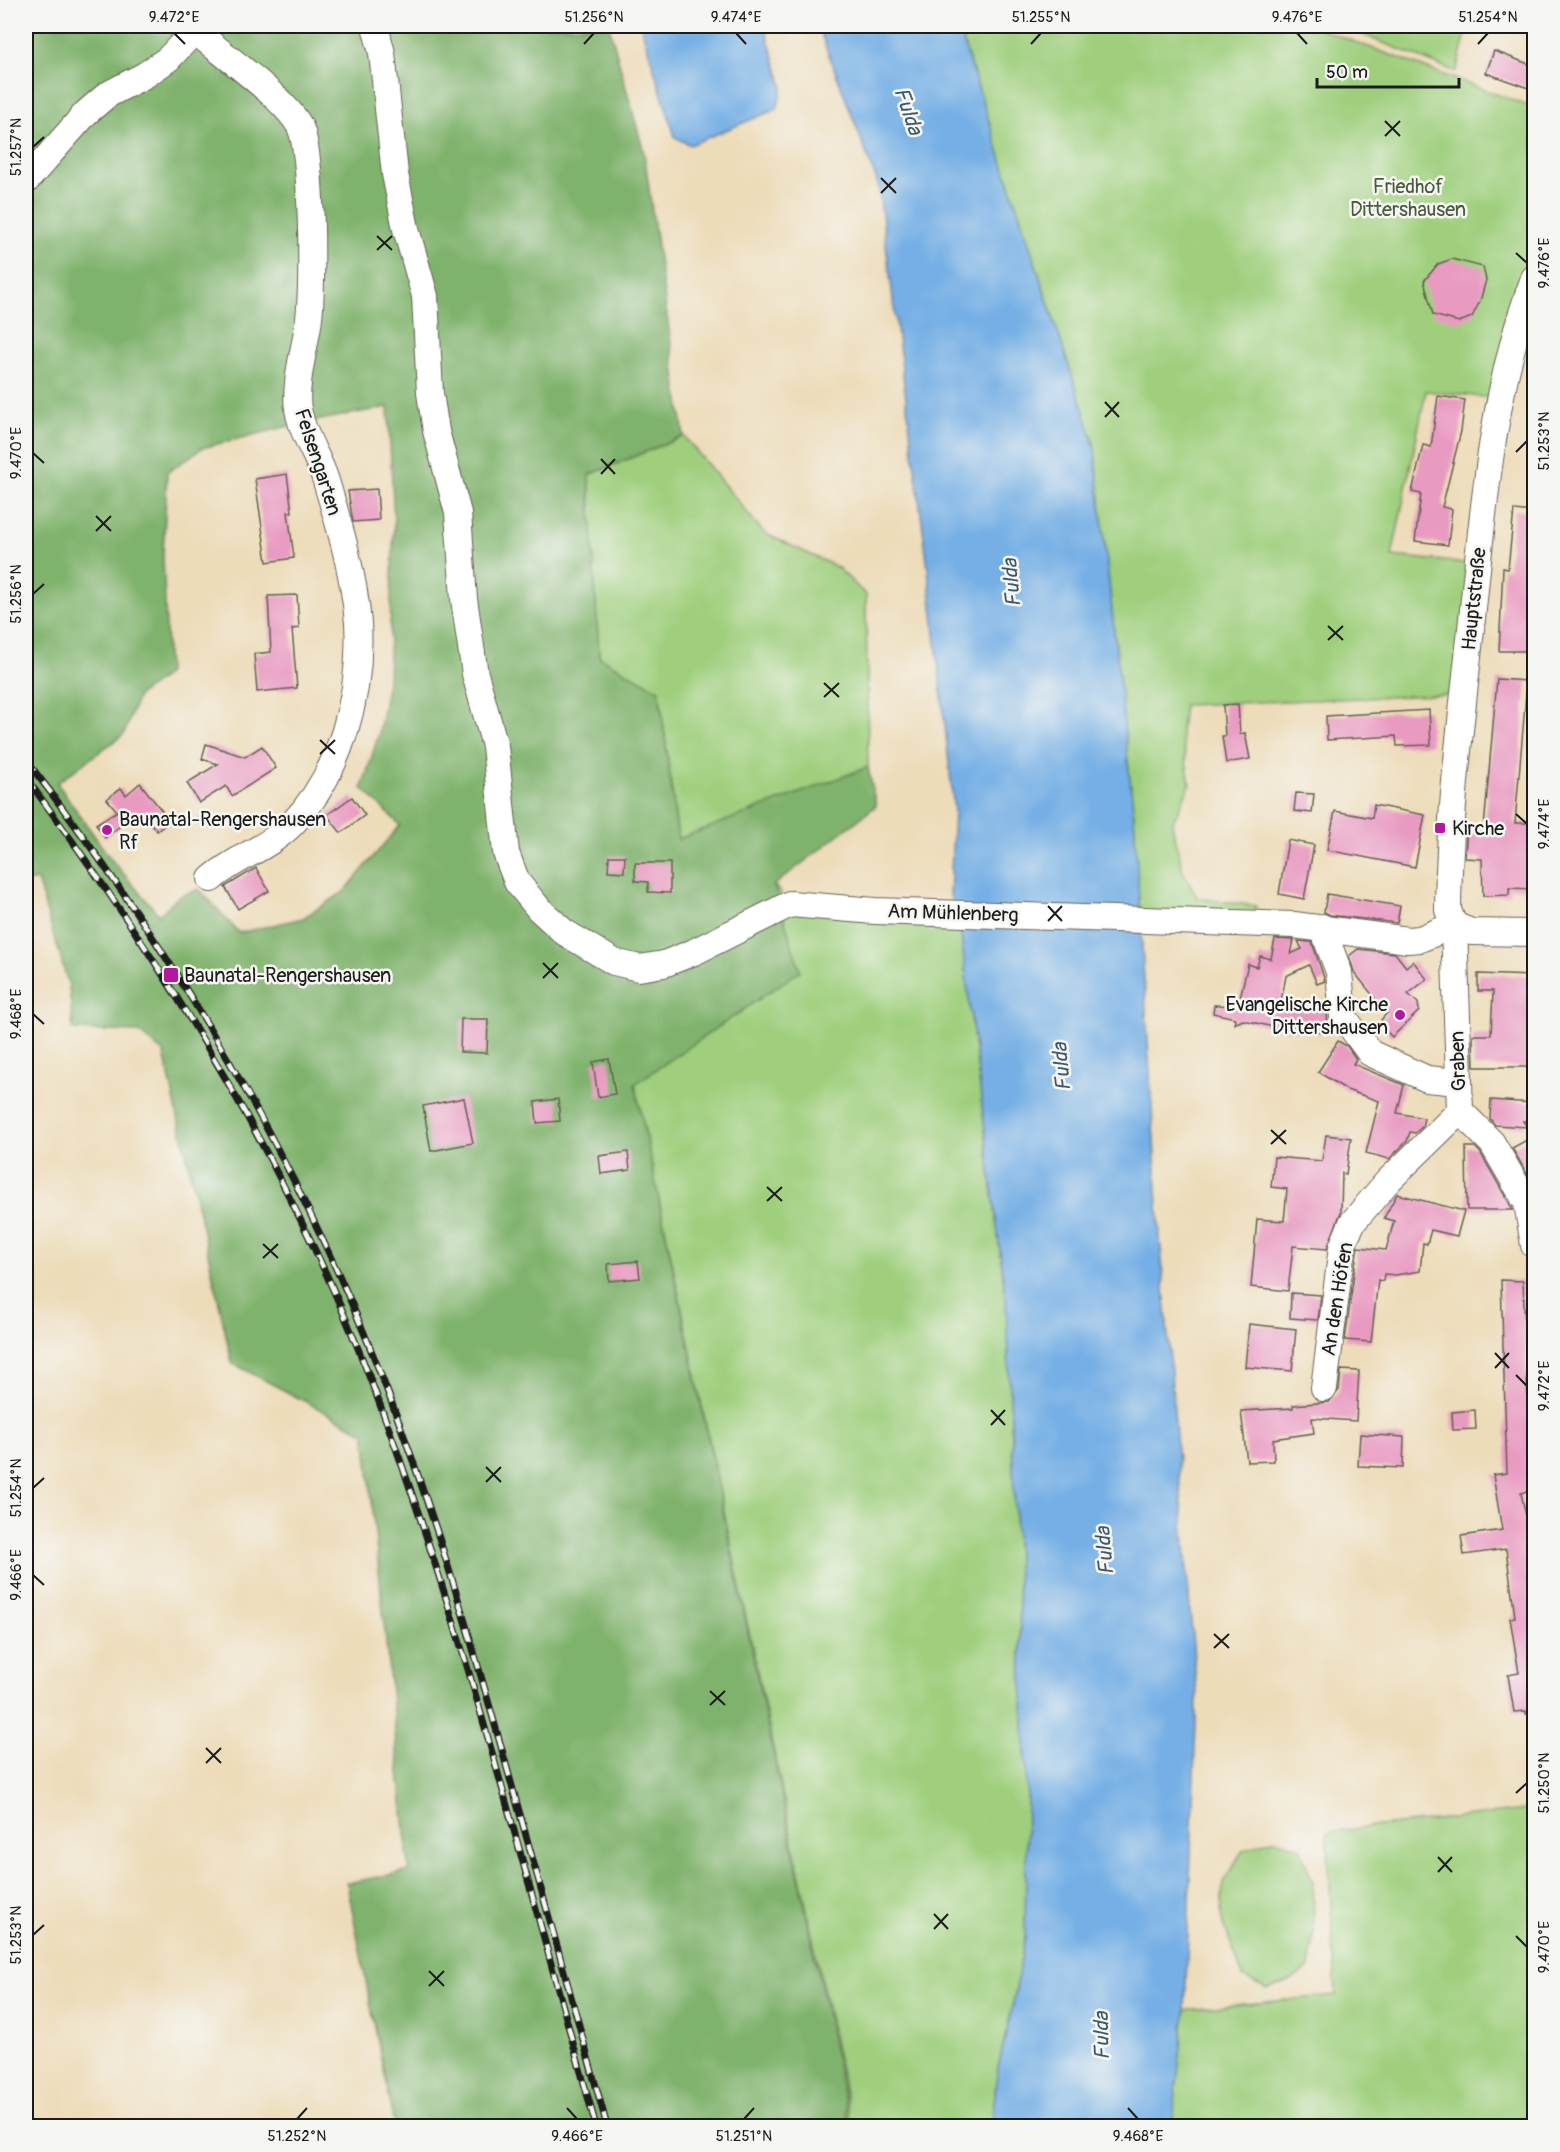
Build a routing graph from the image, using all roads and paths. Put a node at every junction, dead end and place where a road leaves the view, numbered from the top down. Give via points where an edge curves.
1 (375, 26) edge
2 (197, 28) edge
3 (26, 181) edge
4 (1534, 278) edge
5 (211, 879) dead end
6 (1454, 925) junction
7 (1322, 927) junction
8 (1534, 933) edge
9 (1458, 1082) junction
10 (1460, 1111) junction
11 (1534, 1245) edge
12 (1324, 1388) dead end

1 - 7 street, Am Mühlenberg via 382,53 395,174 425,296 430,393 436,432 458,513 464,599 475,674 495,746 506,853 517,882 538,909 577,940 614,962 639,968 664,964 694,952 790,904 876,911
2 - 3 street, Felsengarten via 168,59 107,95 86,113
2 - 5 street, Felsengarten via 285,107 300,126 306,149 312,283 298,408 309,445 325,478 347,555 358,623 357,673 348,722 311,804 289,827
4 - 6 street, Hauptstraße via 1517,322 1496,422 1477,564 1448,882 1448,910
6 - 7 street, Am Mühlenberg via 1407,940
6 - 8 street via 1471,932
6 - 9 street, Graben
7 - 9 street via 1339,972 1343,1016 1370,1053 1427,1079
9 - 10 street, Graben
10 - 11 street, Graben via 1492,1143 1527,1203
10 - 12 street, An den Höfen via 1388,1181 1352,1223 1342,1247

